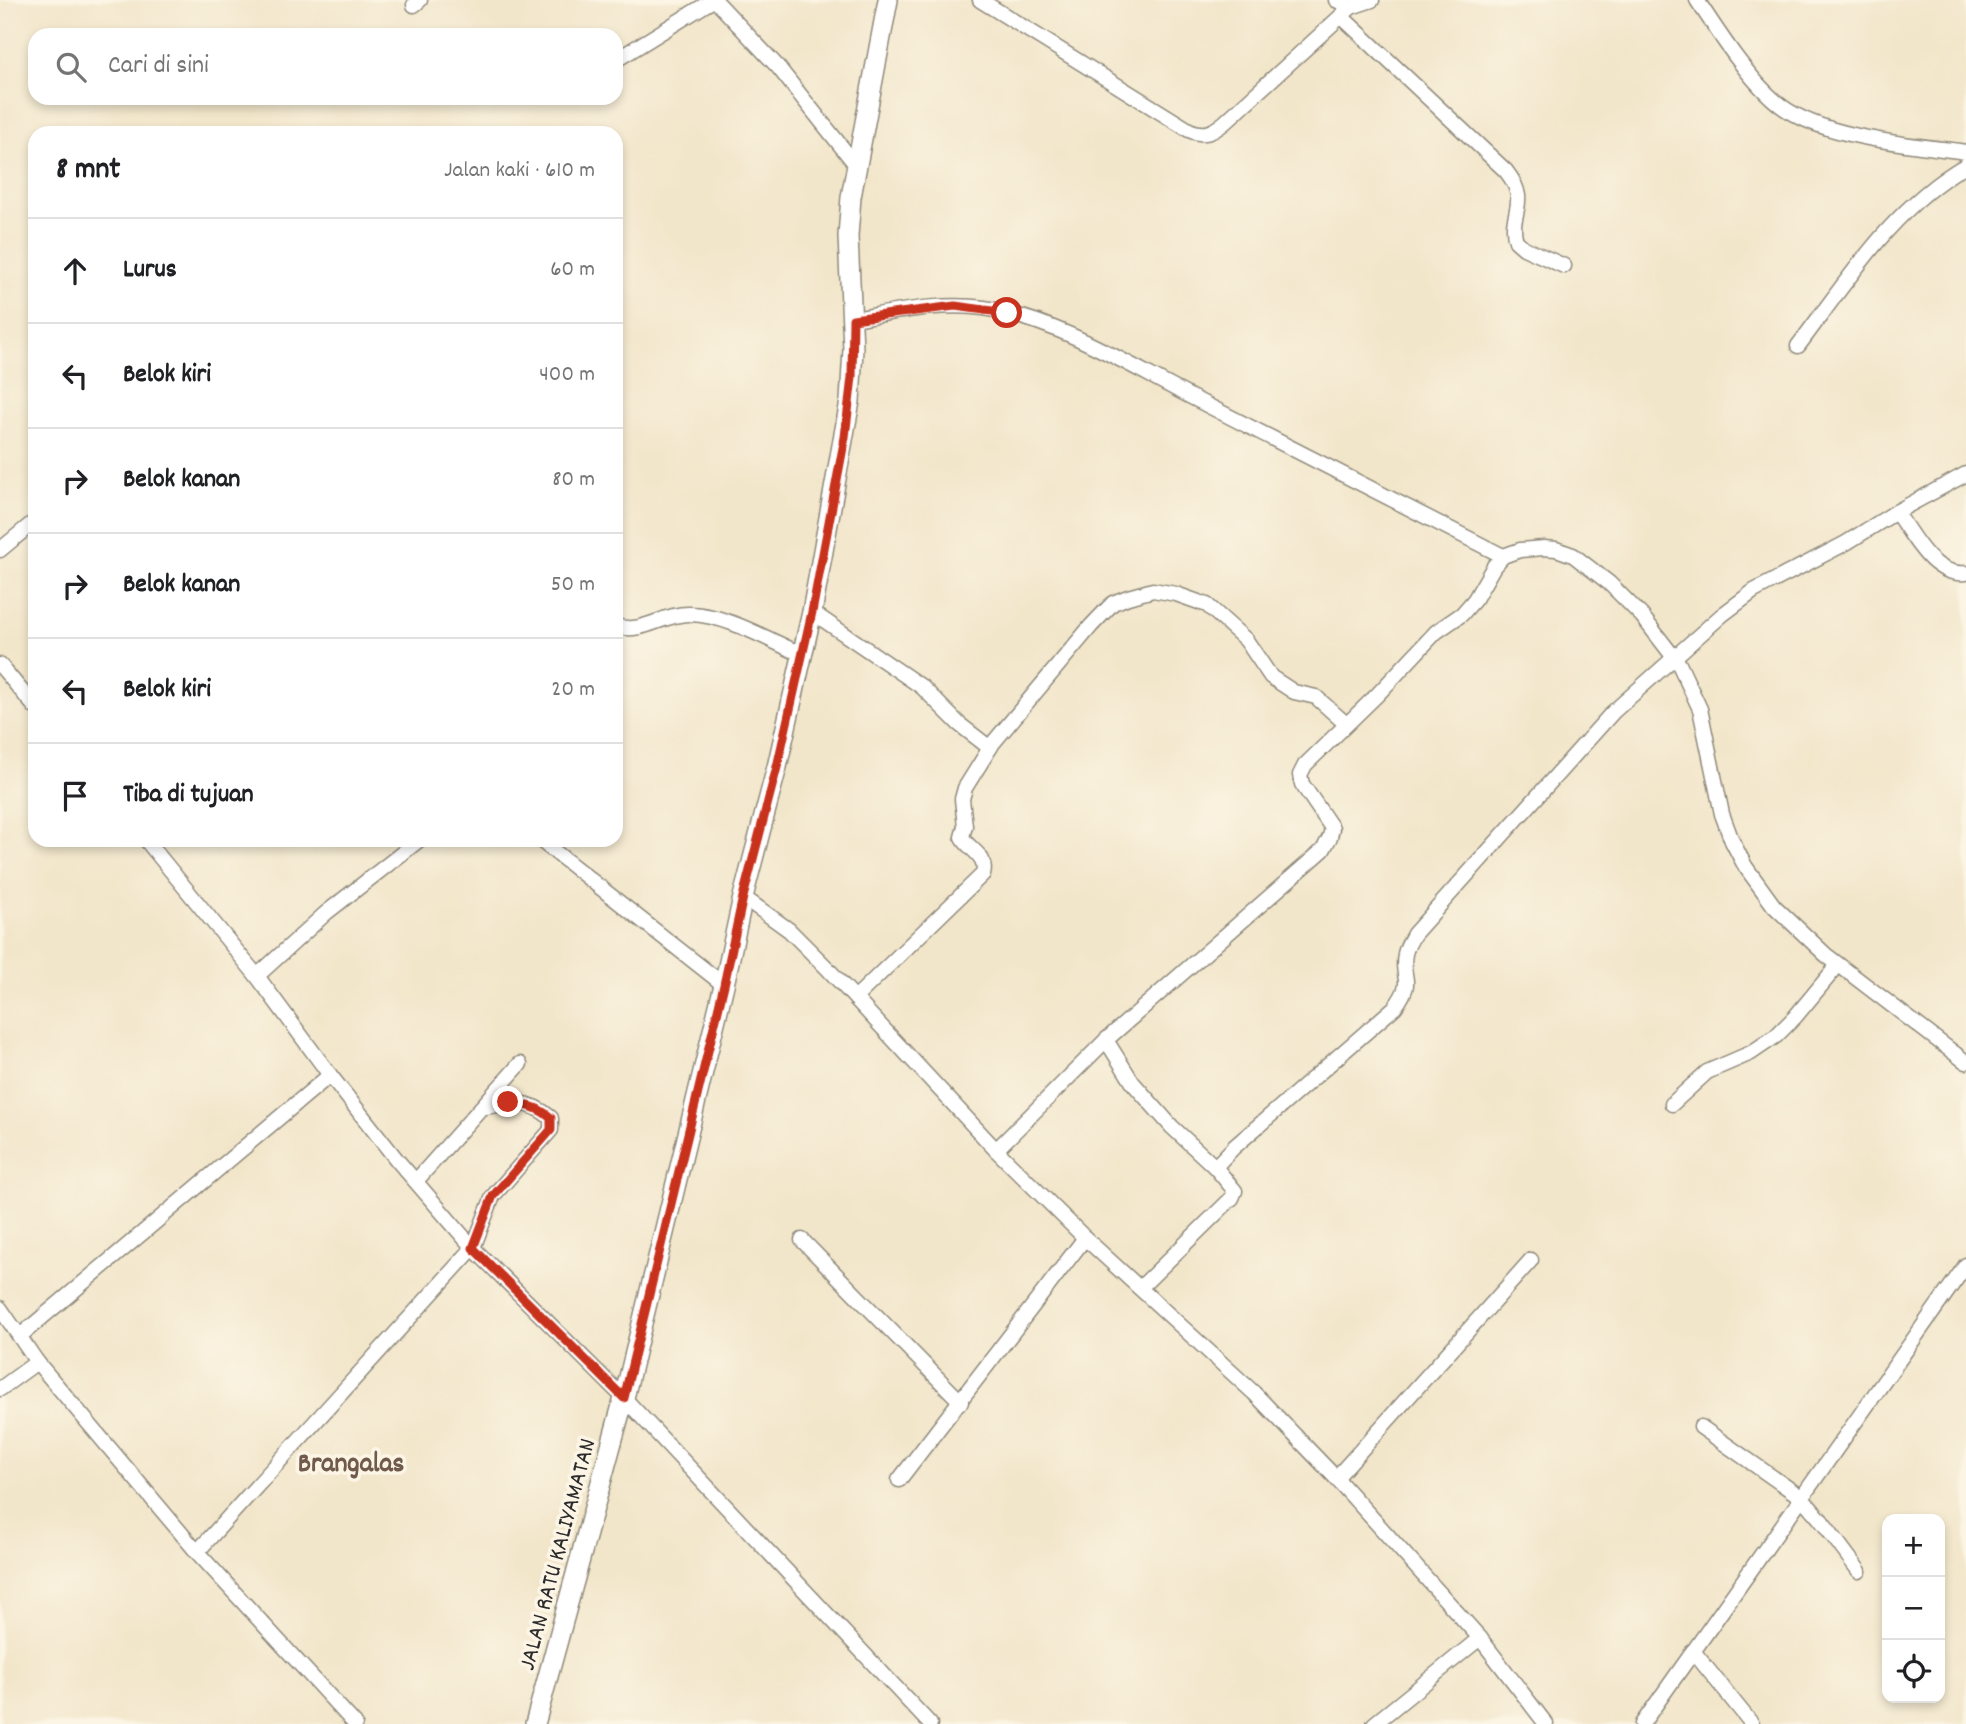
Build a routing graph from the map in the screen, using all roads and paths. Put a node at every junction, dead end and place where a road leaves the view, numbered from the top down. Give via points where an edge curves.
1 (714, 0) edge
2 (888, 0) edge
3 (980, 0) edge
4 (1336, 0) edge
5 (1372, 0) edge
6 (1697, 0) edge
7 (1347, 12) junction
8 (623, 56) edge
9 (1966, 152) edge
10 (1966, 164) edge
11 (856, 165) junction
12 (1564, 266) dead end
13 (853, 319) junction
14 (1798, 346) dead end
15 (1966, 474) edge
16 (1896, 512) junction
17 (28, 527) edge
18 (0, 550) edge
19 (1503, 556) junction
20 (1966, 573) edge
21 (812, 612) junction
22 (623, 628) edge
23 (803, 655) junction
24 (1674, 658) junction
25 (0, 664) edge
26 (28, 698) edge
27 (1346, 724) junction
28 (990, 748) junction
29 (152, 847) edge
30 (410, 847) edge
31 (549, 847) edge
32 (743, 897) junction
33 (1839, 965) junction
34 (257, 976) junction
35 (724, 985) junction
36 (856, 997) junction
37 (1105, 1040) junction
38 (1966, 1062) edge
39 (520, 1064) dead end
40 (330, 1075) junction
41 (1672, 1104) dead end
42 (481, 1108) junction
43 (996, 1150) junction
44 (1215, 1167) junction
45 (416, 1181) junction
46 (1085, 1238) junction
47 (802, 1240) dead end
48 (473, 1248) junction
49 (1531, 1260) dead end
50 (1966, 1265) edge
51 (1140, 1288) junction
52 (0, 1308) edge
53 (20, 1336) junction
54 (37, 1362) junction
55 (0, 1389) edge
56 (624, 1398) junction
57 (961, 1402) junction
58 (1702, 1427) dead end
59 (1336, 1478) junction
60 (899, 1480) dead end
61 (1802, 1499) junction
62 (197, 1552) junction
63 (1859, 1571) dead end
64 (1480, 1638) junction
65 (1693, 1651) junction
66 (355, 1724) edge
67 (535, 1724) edge
68 (930, 1724) edge
69 (1374, 1724) edge
70 (1546, 1724) edge
71 (1642, 1724) edge
72 (1752, 1724) edge

1 - 8 street
1 - 11 street via 778,67
2 - 11 main road, JALAN RATU KALIYAMATAN
3 - 7 street via 1189,130 1203,134 1224,123
4 - 7 street
5 - 7 street
6 - 9 street via 1735,54 1787,110 1850,134
7 - 12 street via 1506,171 1519,194 1516,241
10 - 14 street via 1902,213
11 - 13 main road, JALAN RATU KALIYAMATAN via 848,236
13 - 19 street via 955,306 1035,321 1121,359
13 - 21 main road, JALAN RATU KALIYAMATAN via 845,437
15 - 16 street
16 - 20 street via 1933,563 1943,570
16 - 24 street via 1754,591
17 - 18 street
19 - 24 street via 1544,548 1573,555 1634,608
19 - 27 street via 1462,614 1436,632
21 - 23 main road, JALAN RATU KALIYAMATAN
21 - 28 street via 922,687
22 - 23 street via 632,630 668,616 697,614
23 - 32 main road, JALAN RATU KALIYAMATAN
24 - 33 street via 1700,709 1722,814 1745,866 1789,923
24 - 44 street via 1613,712 1414,933 1405,953 1408,982 1395,1007
25 - 26 street
27 - 28 street via 1316,697 1294,692 1271,677 1246,640 1206,605 1153,590 1113,603
27 - 37 street via 1300,775 1332,828 1323,850
28 - 36 street via 962,799 962,837 981,856 983,874
29 - 34 street
30 - 34 street via 326,913
31 - 35 street
32 - 35 main road, JALAN RATU KALIYAMATAN
32 - 36 street via 789,930
33 - 38 street
33 - 41 street via 1776,1036 1707,1072
34 - 40 street
35 - 56 main road, JALAN RATU KALIYAMATAN
36 - 43 street
37 - 43 street
37 - 44 street via 1133,1083
39 - 42 street
40 - 45 street
40 - 53 street
42 - 45 street
42 - 48 street via 508,1102 534,1106 551,1118 551,1130 493,1196
43 - 46 street
44 - 51 street via 1232,1185 1232,1198
45 - 48 street
46 - 51 street
46 - 57 street
47 - 57 street
48 - 56 street
48 - 62 street
49 - 59 street
50 - 61 street
51 - 59 street via 1254,1393
52 - 53 street
53 - 54 street
54 - 55 street
54 - 62 street
56 - 67 main road, JALAN RATU KALIYAMATAN
56 - 68 street
57 - 60 street
58 - 61 street
59 - 64 street
61 - 63 street
61 - 65 street
62 - 66 street
64 - 69 street
64 - 70 street
65 - 71 street
65 - 72 street

